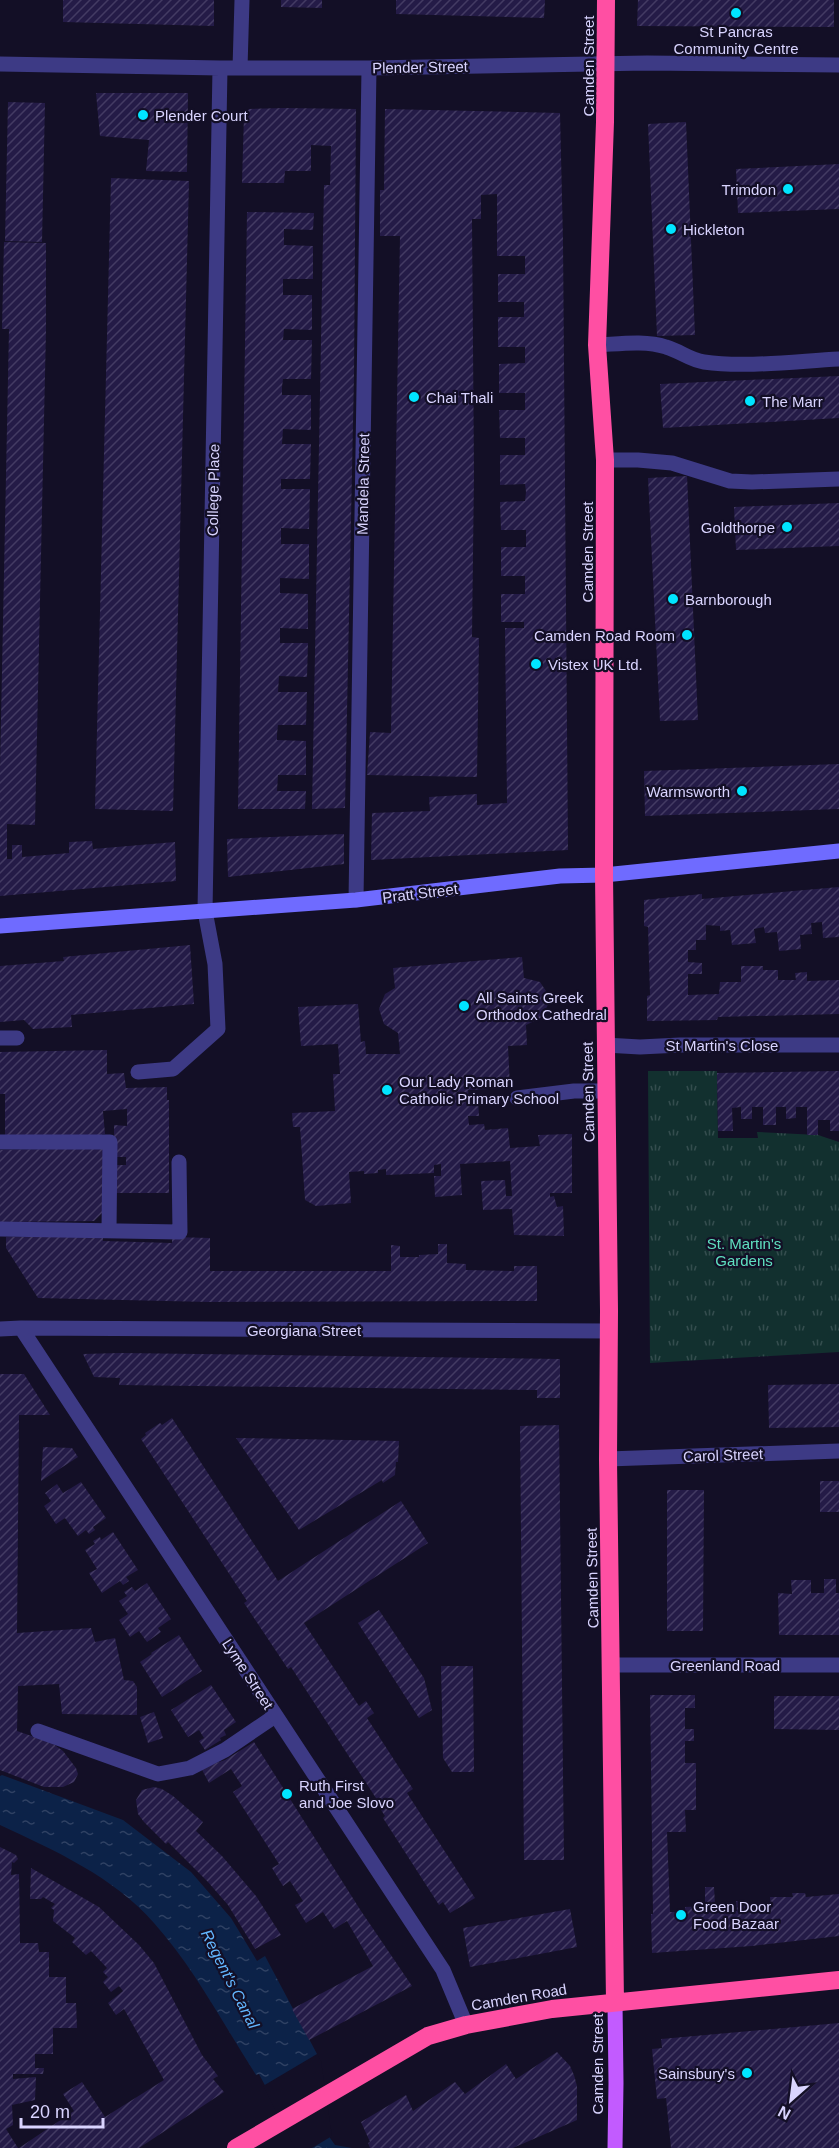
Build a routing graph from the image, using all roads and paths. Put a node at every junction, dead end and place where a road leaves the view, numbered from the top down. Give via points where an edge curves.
1 (242, 0) edge
2 (606, 0) edge
3 (0, 64) edge
4 (606, 64) junction
5 (839, 65) edge
6 (220, 68) junction
7 (240, 68) junction
8 (369, 68) junction
9 (597, 345) junction
10 (839, 359) edge
11 (605, 460) junction
12 (839, 478) edge
13 (839, 851) edge
14 (604, 875) junction
15 (356, 900) junction
16 (205, 911) junction
17 (0, 926) edge
18 (0, 1038) edge
19 (17, 1038) dead end
20 (605, 1045) junction
21 (839, 1045) edge
22 (138, 1072) dead end
23 (606, 1091) junction
24 (517, 1098) dead end
25 (0, 1142) edge
26 (179, 1162) dead end
27 (0, 1229) edge
28 (109, 1230) junction
29 (21, 1328) junction
30 (0, 1329) edge
31 (608, 1331) junction
32 (839, 1451) edge
33 (608, 1459) junction
34 (612, 1665) junction
35 (839, 1665) edge
36 (274, 1716) junction
37 (38, 1731) dead end
38 (839, 1980) edge
39 (615, 2002) junction
40 (466, 2025) junction
41 (236, 2148) edge
42 (615, 2148) edge

1 - 7 street
2 - 4 highway, Camden Street
3 - 6 street, Plender Street
4 - 5 street, Plender Street
4 - 8 street, Plender Street
4 - 9 highway, Camden Street
6 - 7 street, Plender Street
6 - 16 street, College Place
7 - 8 street, Plender Street
8 - 15 street, Mandela Street
9 - 10 street via 657,344 705,363
9 - 11 highway, Camden Street
11 - 12 street via 672,463 741,482
11 - 14 highway, Camden Street
13 - 14 street, Pratt Street
14 - 15 street, Pratt Street via 560,876
14 - 20 highway, Camden Street
15 - 16 street, Pratt Street
16 - 17 street, Pratt Street
16 - 22 street, College Place via 215,964 218,1029 173,1069
18 - 19 street
20 - 21 street, St Martin's Close
20 - 23 highway, Camden Street
23 - 24 street
23 - 31 highway, Camden Street
25 - 28 street via 110,1142
26 - 28 street via 180,1232
27 - 28 street
29 - 30 street, Georgiana Street
29 - 31 street, Georgiana Street
29 - 36 street, Lyme Street
31 - 33 highway, Camden Street
32 - 33 street, Carol Street
33 - 34 highway, Camden Street
34 - 35 street, Greenland Road
34 - 39 highway, Camden Street
36 - 37 street via 225,1750 190,1768 158,1774
36 - 40 street, Lyme Street via 442,1970
38 - 39 highway, Camden Road
39 - 40 highway, Camden Road via 552,2008
39 - 42 main road, Camden Street
40 - 41 highway, Camden Road via 429,2036

